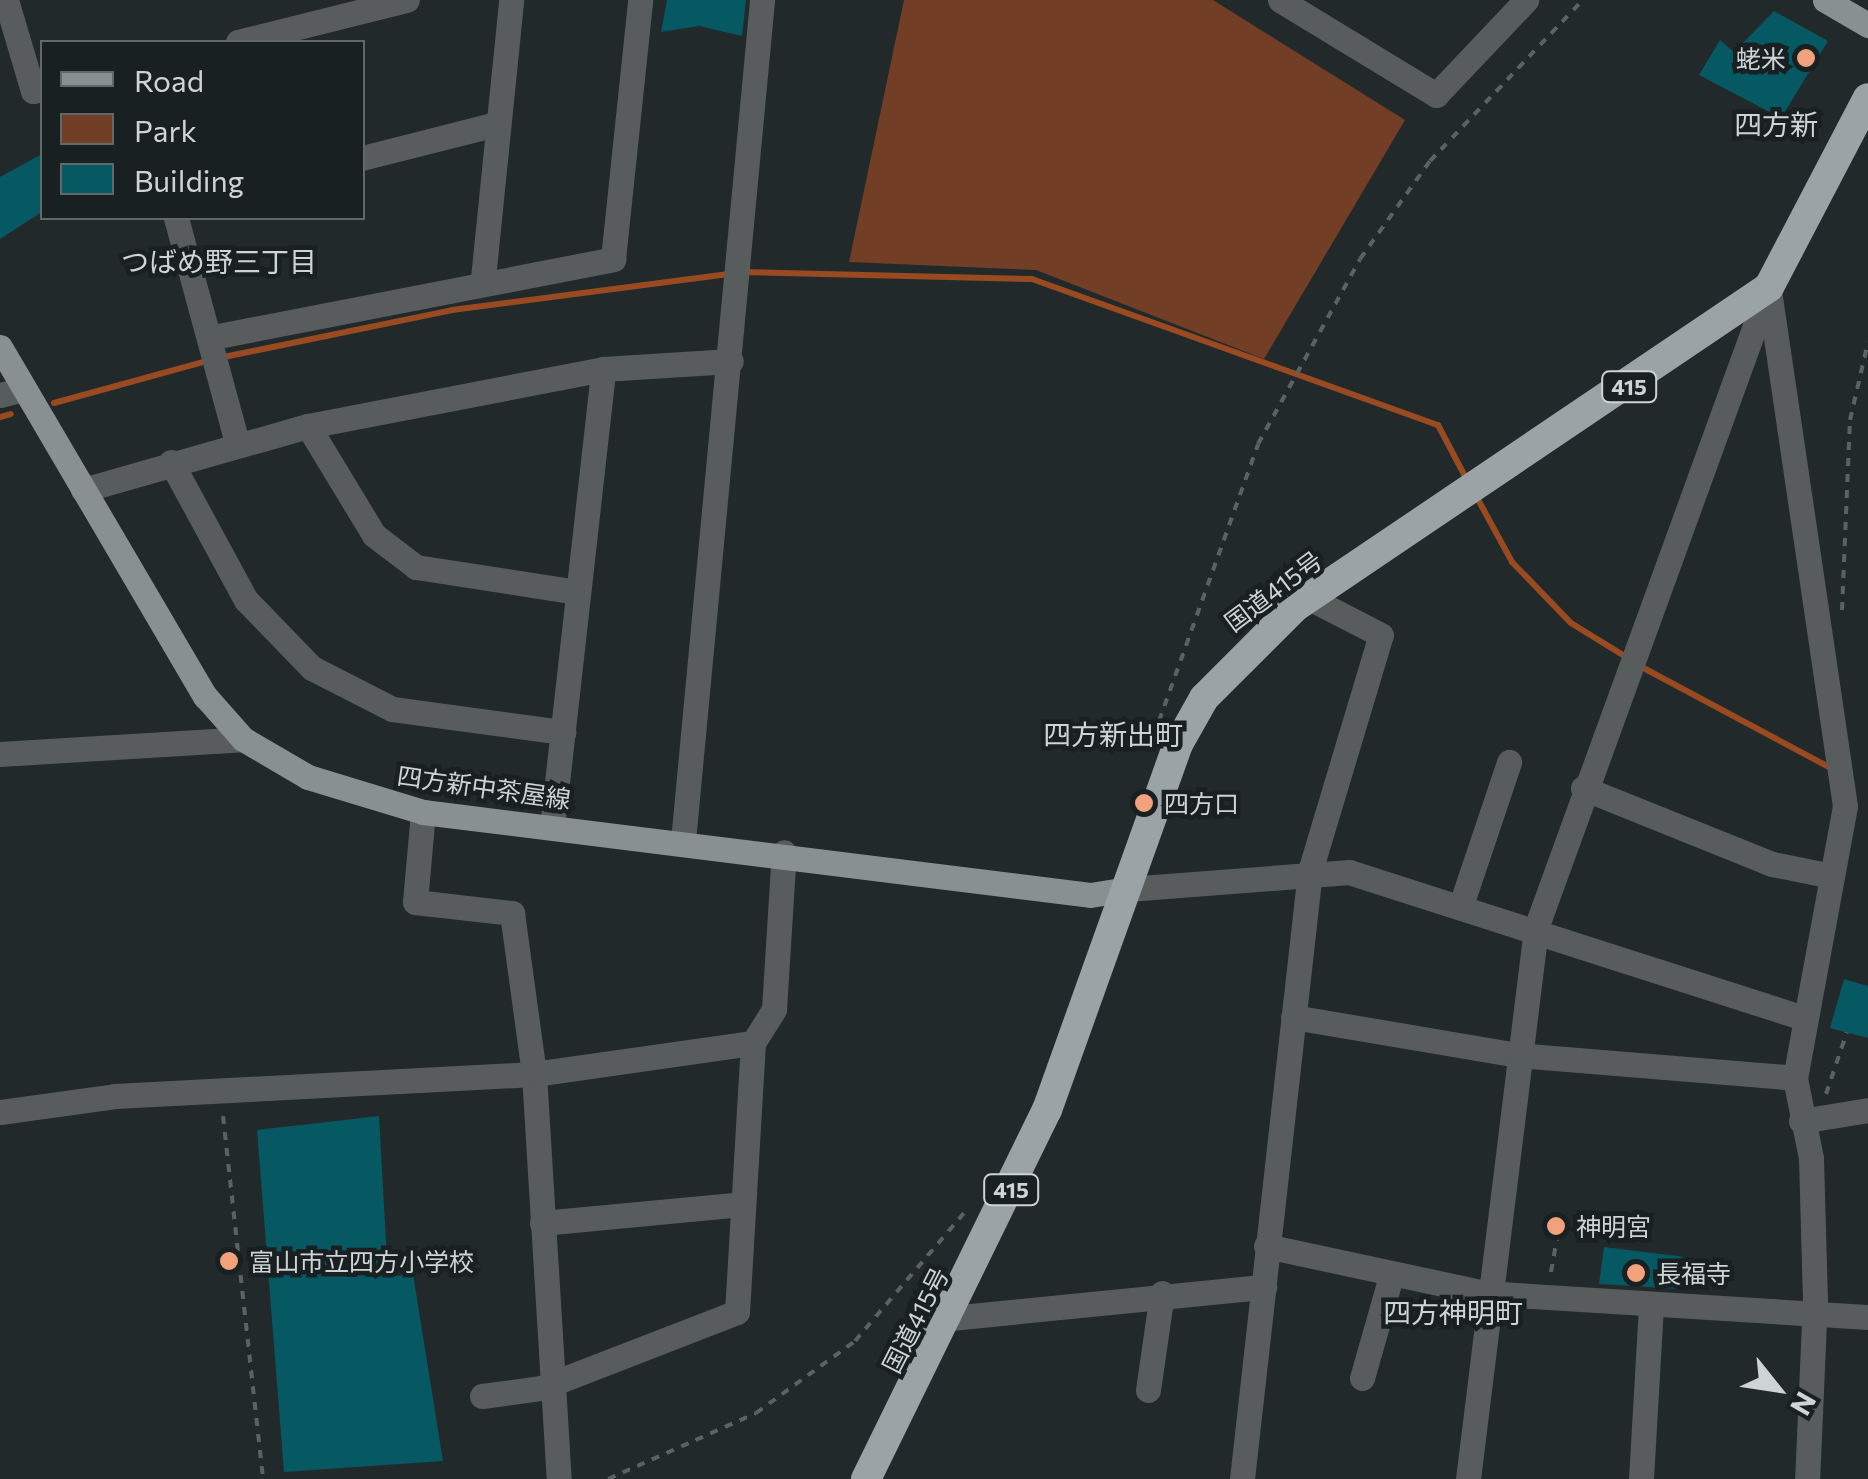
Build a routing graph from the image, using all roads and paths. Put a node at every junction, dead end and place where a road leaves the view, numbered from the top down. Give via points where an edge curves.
1 (6, 0) edge
2 (407, 0) edge
3 (512, 0) edge
4 (640, 0) edge
5 (762, 0) edge
6 (1280, 0) edge
7 (1526, 0) edge
8 (1583, 0) edge
9 (1825, 0) edge
10 (1868, 25) edge
11 (246, 40) edge
12 (40, 89) edge
13 (1868, 98) edge
14 (496, 124) junction
15 (365, 157) edge
16 (177, 220) edge
17 (483, 278) junction
18 (1769, 287) junction
19 (214, 337) junction
20 (1868, 342) edge
21 (0, 347) edge
22 (732, 362) junction
23 (604, 369) junction
24 (12, 392) edge
25 (308, 426) junction
26 (237, 442) junction
27 (171, 462) junction
28 (83, 490) junction
29 (578, 592) junction
30 (1310, 598) junction
31 (1839, 630) dead end
32 (563, 732) junction
33 (1155, 734) dead end
34 (243, 739) junction
35 (0, 754) edge
36 (1509, 762) dead end
37 (1583, 788) junction
38 (1851, 803) edge
39 (423, 812) junction
40 (552, 827) junction
41 (684, 841) junction
42 (784, 852) junction
43 (1310, 872) junction
44 (1832, 876) junction
45 (1128, 889) junction
46 (1461, 905) junction
47 (1536, 928) junction
48 (1294, 1017) junction
49 (1801, 1017) junction
50 (1848, 1032) dead end
51 (753, 1042) junction
52 (1518, 1055) junction
53 (534, 1074) junction
54 (1795, 1078) junction
55 (222, 1108) dead end
56 (1868, 1110) edge
57 (0, 1112) edge
58 (1809, 1118) junction
59 (975, 1198) dead end
60 (742, 1204) junction
61 (542, 1223) junction
62 (1557, 1238) dead end
63 (1266, 1246) junction
64 (1392, 1273) junction
65 (1264, 1287) junction
66 (1162, 1293) junction
67 (1485, 1293) junction
68 (1546, 1298) junction
69 (1651, 1307) junction
70 (1868, 1317) edge
71 (951, 1318) junction
72 (1813, 1319) junction
73 (1362, 1378) dead end
74 (556, 1383) junction
75 (1148, 1390) dead end
76 (482, 1396) dead end
77 (263, 1479) edge
78 (559, 1479) edge
79 (608, 1479) edge
80 (866, 1479) edge
81 (1242, 1479) edge
82 (1468, 1479) edge
83 (1641, 1479) edge
84 (1807, 1479) edge

1 - 12 street via 33,91
2 - 11 street
3 - 14 street
4 - 17 street via 613,259
5 - 22 street
6 - 7 street via 1436,95
8 - 33 path via 1430,161 1296,368 1221,532
9 - 10 main road
13 - 18 highway, 国道415号 / 415
14 - 15 street
14 - 17 street
16 - 19 street
17 - 19 street
18 - 30 highway, 国道415号 / 415
18 - 37 street
18 - 38 street via 1835,748
19 - 26 street
20 - 31 path via 1850,420
21 - 24 main road, 四方新中茶屋線
22 - 23 street
22 - 41 street
23 - 25 street
23 - 29 street
24 - 28 main road, 四方新中茶屋線
25 - 26 street
25 - 29 street via 374,535 403,559 450,576
26 - 27 street
27 - 28 street
27 - 32 street via 246,600 312,668 392,709
28 - 34 main road, 四方新中茶屋線 via 205,696
29 - 32 street
30 - 43 street via 1380,635
30 - 45 highway, 国道415号 / 415 via 1236,658 1204,698 1177,746
32 - 40 street
34 - 35 street
34 - 39 main road, 四方新中茶屋線 via 364,800
36 - 46 street
37 - 44 street via 1772,864
37 - 47 street
38 - 44 street
39 - 40 main road, 四方新中茶屋線
39 - 53 street via 415,902 512,913
40 - 41 main road, 四方新中茶屋線
41 - 42 main road, 四方新中茶屋線
42 - 45 main road, 四方新中茶屋線 via 1099,896
42 - 51 street via 774,1009
43 - 45 street
43 - 46 street via 1349,872
43 - 48 street
44 - 49 street
45 - 71 highway, 国道415号 / 415 via 1047,1110
46 - 47 street
47 - 49 street
47 - 52 street
48 - 52 street
48 - 63 street
49 - 54 street
50 - 58 path
51 - 53 street
51 - 60 street
52 - 54 street
52 - 67 street
53 - 57 street via 115,1096
53 - 61 street
54 - 58 street
55 - 77 path
56 - 58 street
58 - 72 street
59 - 79 path via 854,1341 756,1412
60 - 61 street
60 - 74 street via 742,1300 728,1321
61 - 74 street
62 - 68 path
63 - 64 street
63 - 65 street
64 - 67 street
64 - 73 street
65 - 66 street
65 - 81 street
66 - 71 street
66 - 75 street
67 - 68 street
67 - 82 street
68 - 69 street
69 - 72 street
69 - 83 street
70 - 72 street
71 - 80 highway, 国道415号 / 415
72 - 84 street
74 - 76 street
74 - 78 street

